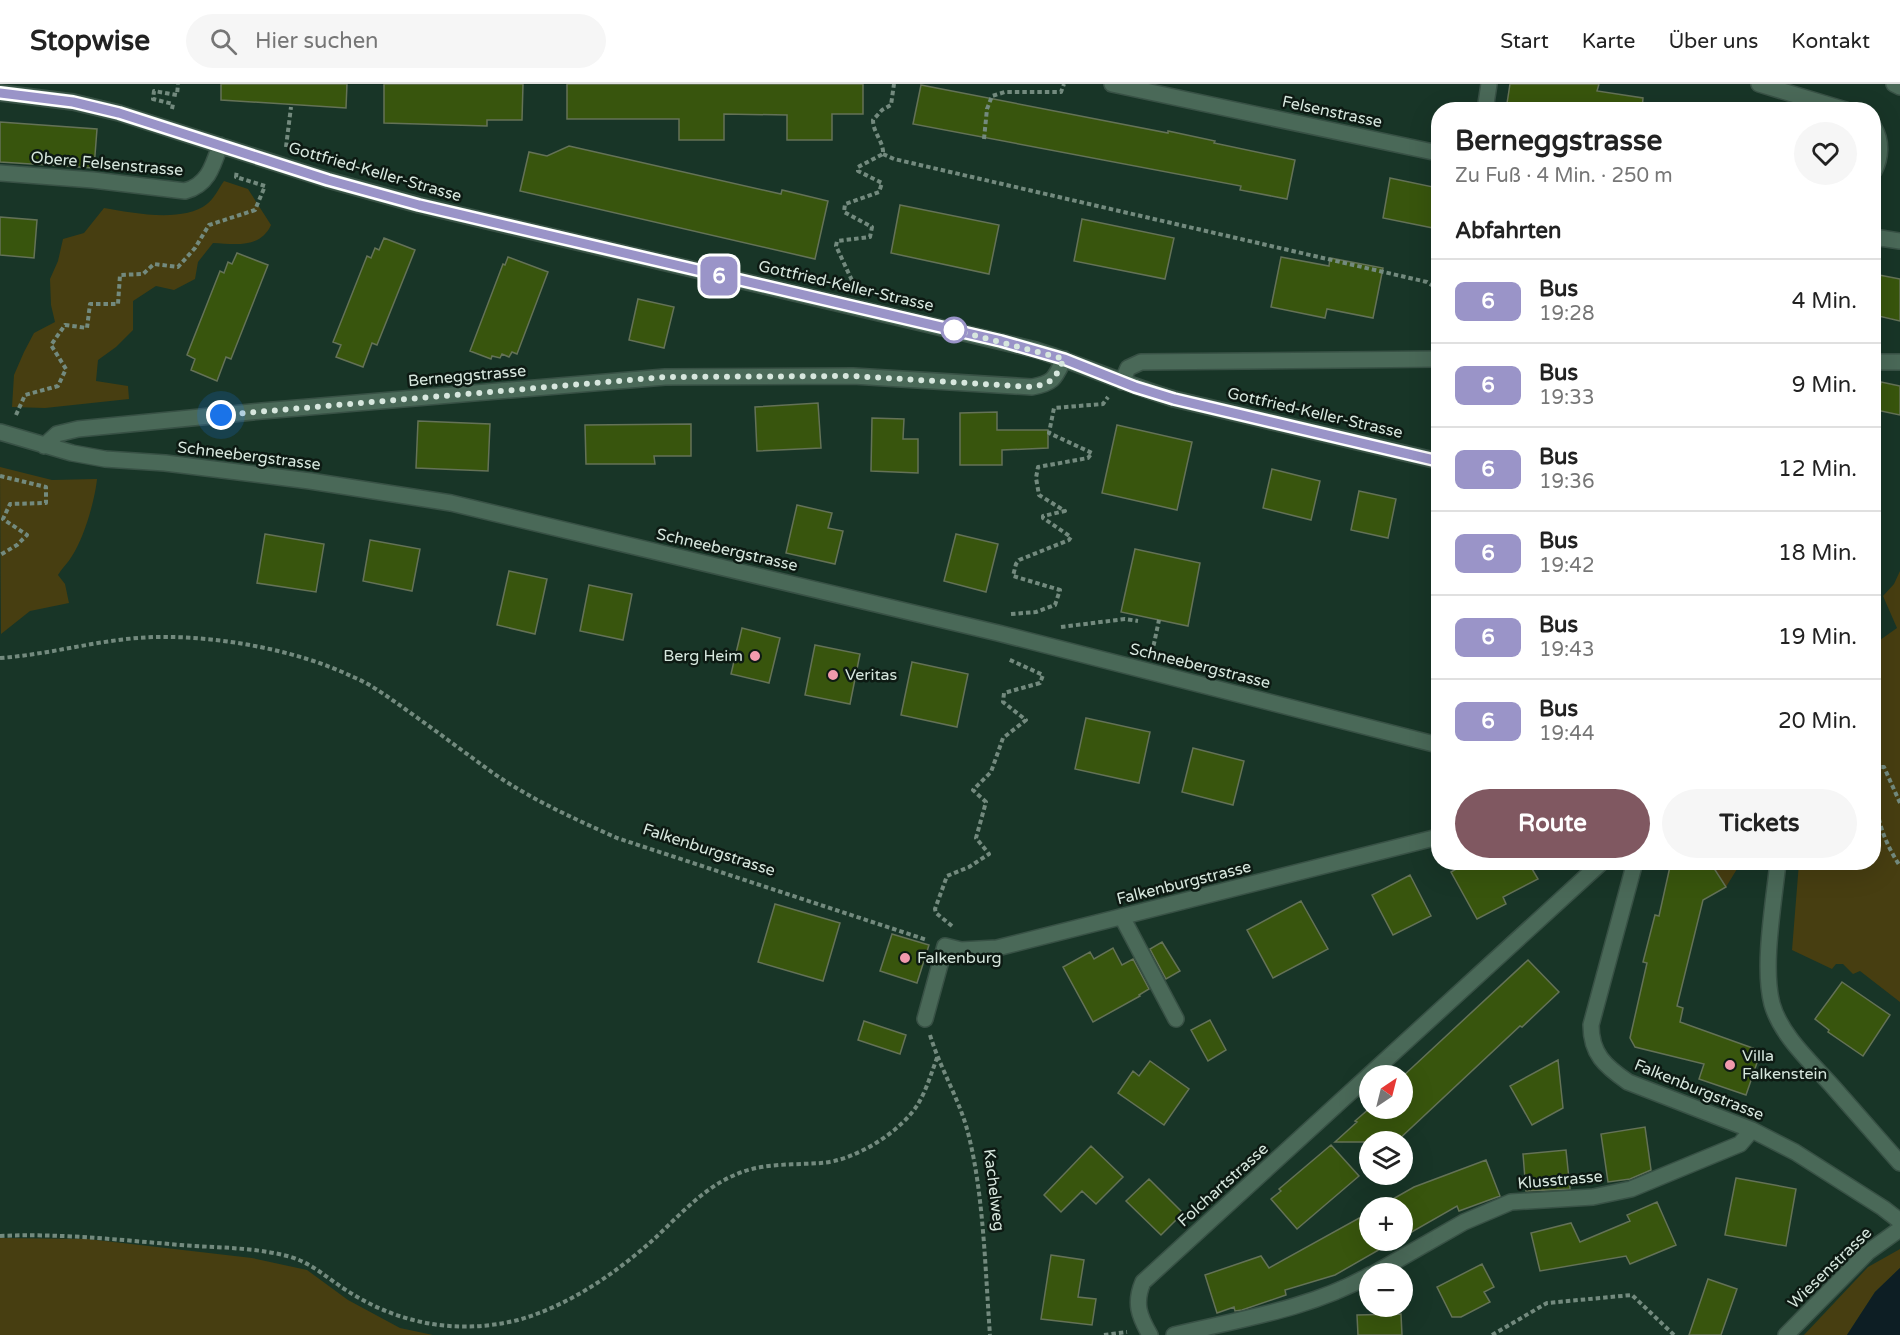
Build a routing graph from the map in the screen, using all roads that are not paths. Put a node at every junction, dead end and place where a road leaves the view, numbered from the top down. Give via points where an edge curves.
1 (1112, 84) edge
2 (1489, 84) edge
3 (1759, 84) edge
4 (1894, 84) edge
5 (1900, 87) edge
6 (0, 93) edge
7 (1486, 102) edge
8 (1819, 102) edge
9 (220, 145) junction
10 (1431, 152) edge
11 (0, 173) edge
12 (1881, 238) edge
13 (1900, 241) edge
14 (1064, 359) junction
15 (1431, 359) edge
16 (1881, 362) edge
17 (1900, 362) edge
18 (1122, 382) junction
19 (0, 432) edge
20 (44, 446) junction
21 (1431, 459) edge
22 (1431, 743) edge
23 (1431, 839) edge
24 (1593, 870) edge
25 (1633, 870) edge
26 (1777, 870) edge
27 (1122, 917) junction
28 (925, 1019) dead end
29 (1176, 1019) dead end
30 (1752, 1130) junction
31 (1900, 1164) edge
32 (1900, 1221) edge
33 (1900, 1229) edge
34 (1391, 1263) edge
35 (1359, 1281) edge
36 (1150, 1335) edge
37 (1174, 1335) edge
38 (1786, 1335) edge

1 - 10 street, Felsenstrasse
2 - 7 street
3 - 8 street
4 - 5 street
6 - 9 street, Gottfried-Keller-Strasse via 96,107
9 - 11 street, Obere Felsenstrasse via 208,176 194,189 184,191
9 - 14 street, Gottfried-Keller-Strasse via 419,205
12 - 13 street
14 - 18 street, Gottfried-Keller-Strasse
14 - 20 street, Berneggstrasse via 1050,382 1032,387 853,376 665,377 78,429 57,434
15 - 18 street via 1141,362 1128,368
16 - 17 street
18 - 21 street, Gottfried-Keller-Strasse via 1174,399
19 - 20 street, Schneebergstrasse
20 - 22 street, Schneebergstrasse via 105,459 299,480 451,503 998,633
23 - 27 street, Falkenburgstrasse
24 - 36 street, Folchartstrasse via 1143,1282 1137,1304
25 - 30 street, Falkenburgstrasse via 1591,1025 1591,1040 1611,1070 1628,1082
26 - 31 street via 1769,953 1772,1004 1782,1026 1804,1055
27 - 28 street, Falkenburgstrasse via 997,948 973,951 945,946
27 - 29 street
30 - 32 street, Falkenburgstrasse via 1795,1152
30 - 34 street, Klusstrasse via 1740,1144 1631,1189 1593,1197 1510,1202 1464,1222
33 - 38 street, Wiesenstrasse via 1868,1252
35 - 37 street, Klusstrasse via 1311,1302

